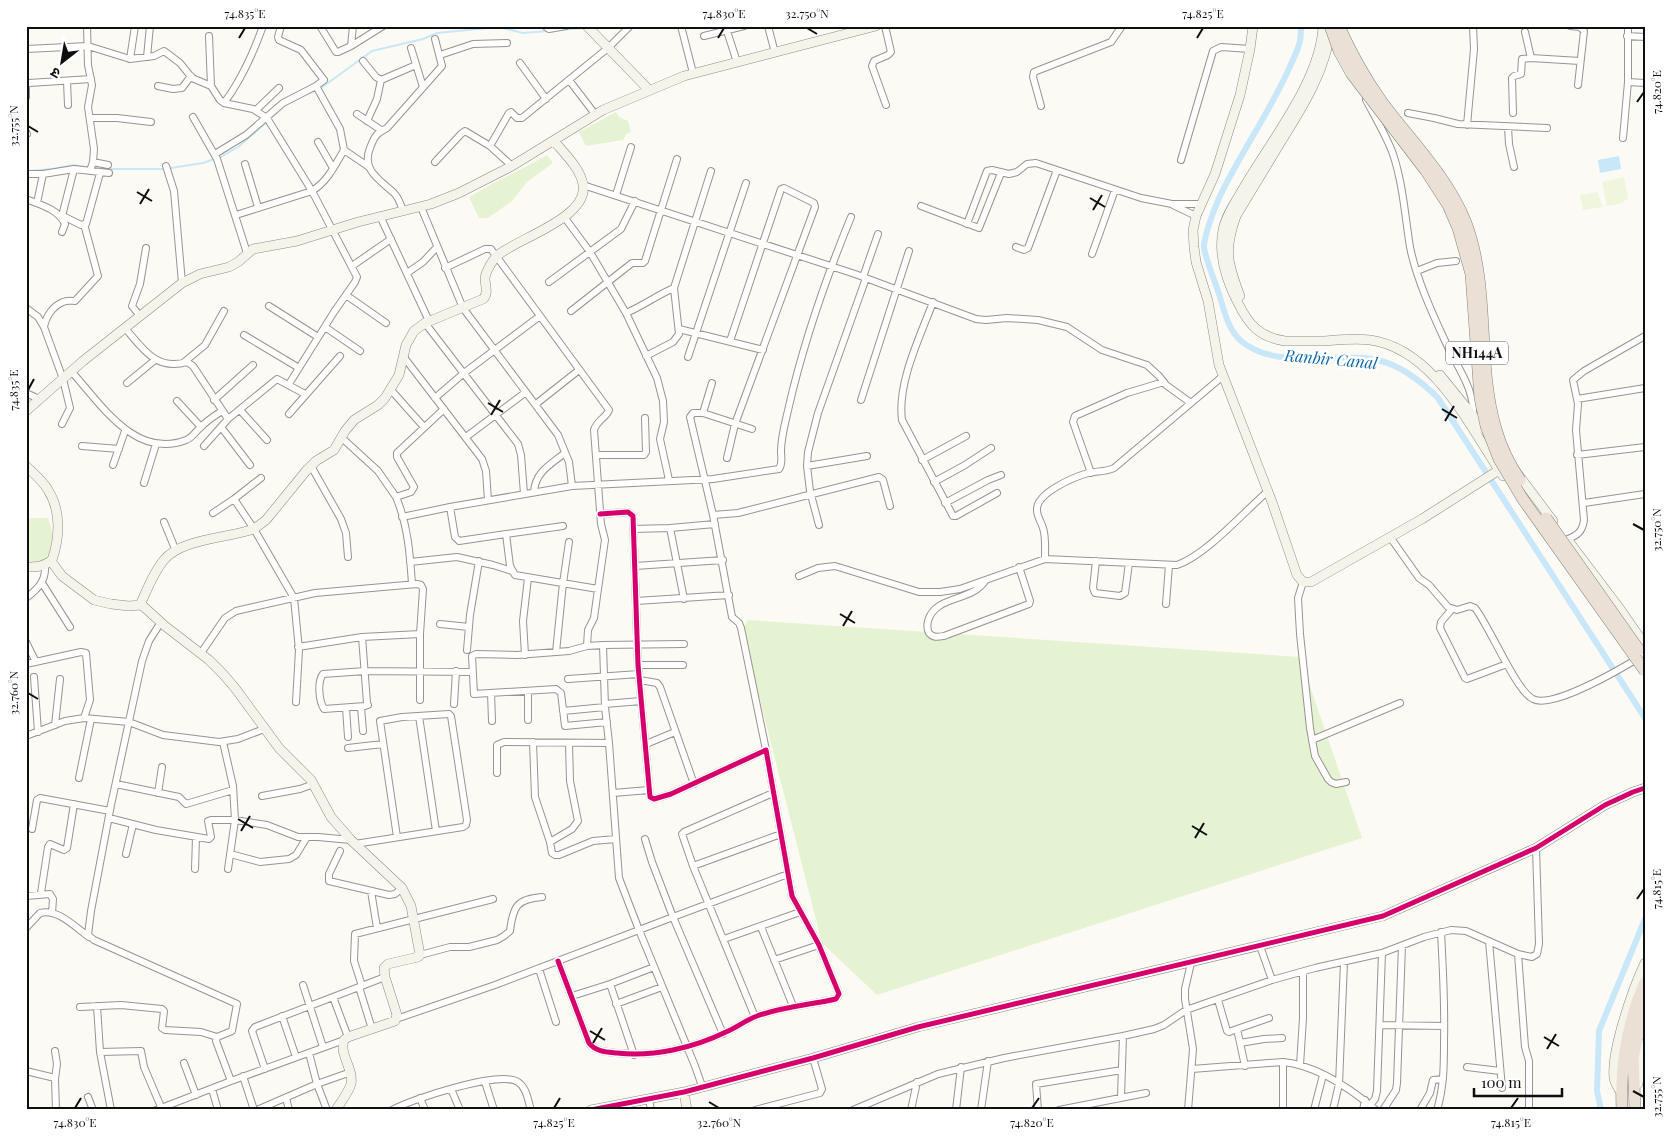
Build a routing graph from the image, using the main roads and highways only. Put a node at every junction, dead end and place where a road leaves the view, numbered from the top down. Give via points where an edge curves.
1 (1332, 28) edge
2 (1645, 659) edge
3 (1644, 674) edge
4 (1645, 982) edge
5 (1645, 1005) edge
6 (1635, 1108) edge
7 (1622, 1110) edge

1 - 2 highway, NH144A, bridge via 1382,102 1450,191 1466,223 1482,290 1491,409 1509,460 1526,490
1 - 3 highway, NH144A, bridge via 1351,73 1426,171 1448,205 1460,235 1470,265 1480,398 1486,426 1499,459 1522,498
4 - 7 highway via 1623,1054
5 - 6 highway via 1633,1057

